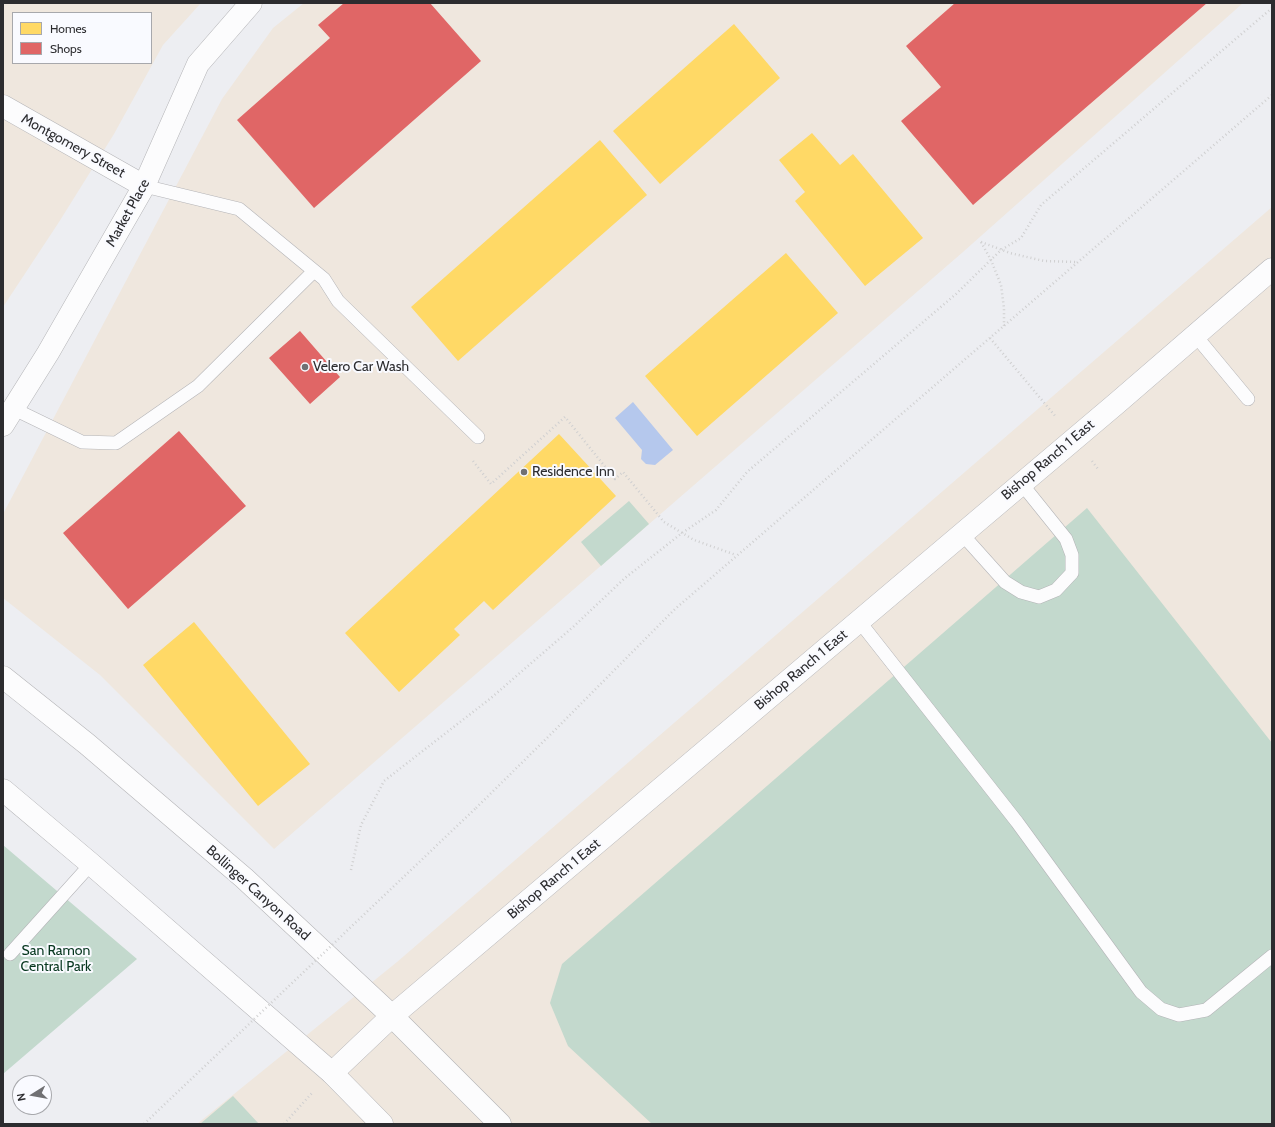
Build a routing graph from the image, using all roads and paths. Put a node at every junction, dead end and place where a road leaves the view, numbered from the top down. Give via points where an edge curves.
1 (251, 3) edge
2 (1272, 8) edge
3 (1272, 95) edge
4 (3, 106) edge
5 (144, 186) junction
6 (1001, 250) junction
7 (992, 260) junction
8 (1078, 262) junction
9 (1272, 269) edge
10 (314, 271) junction
11 (1004, 326) junction
12 (1195, 335) junction
13 (990, 338) junction
14 (1248, 398) dead end
15 (8, 417) edge
16 (478, 437) dead end
17 (1074, 439) junction
18 (472, 461) dead end
19 (1098, 469) dead end
20 (1021, 483) junction
21 (682, 533) junction
22 (962, 534) junction
23 (737, 555) junction
24 (859, 621) junction
25 (3, 677) edge
26 (3, 790) edge
27 (91, 864) junction
28 (351, 870) dead end
29 (10, 954) dead end
30 (1272, 956) edge
31 (392, 1016) junction
32 (332, 1073) junction
33 (144, 1124) edge
34 (284, 1124) edge
35 (382, 1124) edge
36 (500, 1124) edge

1 - 5 street, Market Place via 198,64
2 - 6 path via 1041,205 1021,238
3 - 8 path
4 - 5 street, Montgomery Street
5 - 10 lane via 239,209
5 - 15 street, Market Place
6 - 7 path
6 - 7 path via 981,242
6 - 8 path via 1044,261
7 - 11 path via 1001,284
7 - 21 path via 956,294 747,472 716,510
8 - 11 path
9 - 12 street, Bishop Ranch 1 East
10 - 15 lane via 198,386 116,443 82,442
10 - 16 lane via 324,279 338,301
11 - 13 path
12 - 14 lane
12 - 17 street, Bishop Ranch 1 East
13 - 17 path
13 - 23 path
17 - 19 path
17 - 20 street, Bishop Ranch 1 East
18 - 21 path via 491,484 565,417 615,479 623,472 664,522
20 - 22 street, Bishop Ranch 1 East
20 - 22 lane via 1066,539 1072,555 1072,573 1056,590 1040,597 1021,592 1005,582
21 - 23 path via 694,540
21 - 28 path via 625,578 491,698 384,781 361,825
22 - 24 street, Bishop Ranch 1 East
23 - 33 path, bridge via 675,609 476,808
24 - 30 lane via 1017,822 1141,992 1161,1009 1179,1015 1206,1010
24 - 31 street, Bishop Ranch 1 East
25 - 31 street, Bollinger Canyon Road via 244,878
26 - 27 street
27 - 29 lane
27 - 32 street
31 - 32 street, Bishop Ranch 1 East
31 - 36 street, Bollinger Canyon Road
32 - 34 path
32 - 35 street

